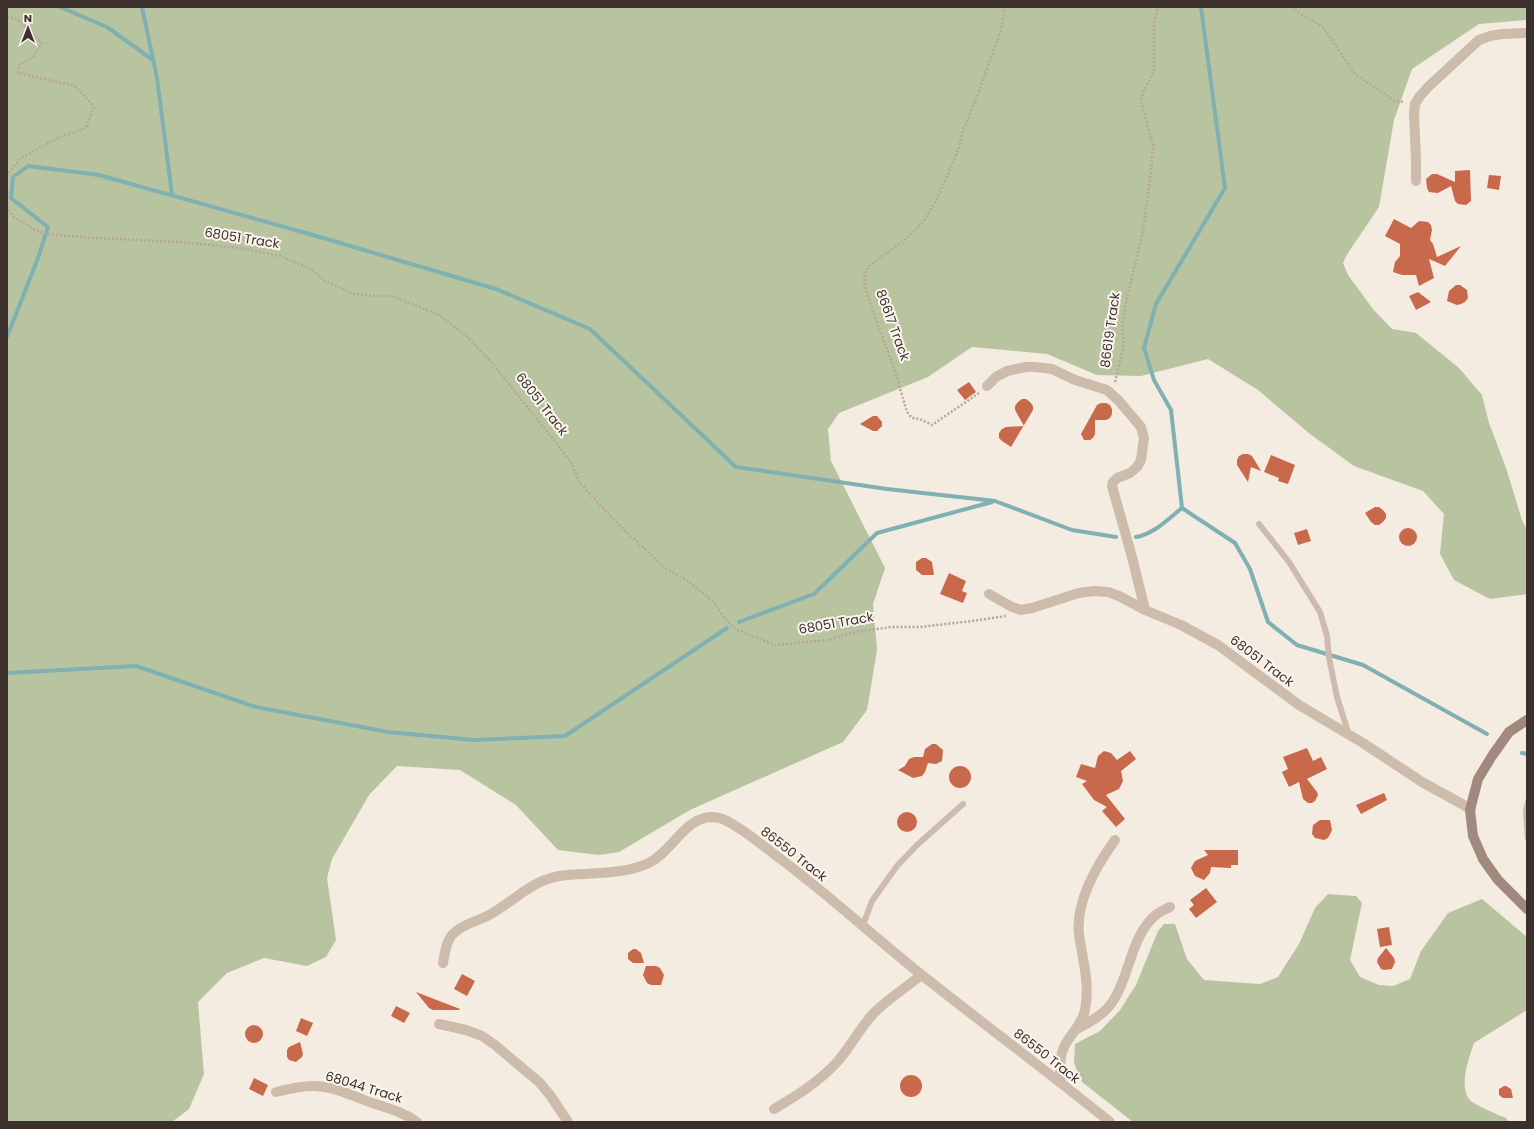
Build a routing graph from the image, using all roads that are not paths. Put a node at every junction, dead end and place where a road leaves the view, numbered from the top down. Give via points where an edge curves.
1 (1527, 33) edge
2 (1416, 181) dead end
3 (987, 386) road end
4 (1259, 524) dead end
5 (989, 594) dead end
6 (1145, 610) junction
7 (1527, 720) edge
8 (1349, 734) junction
9 (963, 804) dead end
10 (1470, 809) junction
11 (1115, 840) dead end
12 (1170, 907) dead end
13 (1527, 909) edge
14 (863, 925) junction
15 (443, 963) dead end
16 (921, 975) junction
17 (439, 1024) dead end
18 (1077, 1029) junction
19 (1061, 1083) junction
20 (276, 1092) dead end
21 (774, 1109) dead end
22 (417, 1122) edge
23 (568, 1122) edge
24 (1110, 1122) edge

1 - 2 street via 1502,34 1479,40 1429,86 1415,104
3 - 6 street via 1007,371 1026,367 1052,369 1075,380 1107,390 1141,427 1144,438 1141,460 1130,473 1117,478 1112,486
4 - 8 lane via 1289,562 1320,612 1327,636 1328,658 1337,697
5 - 6 street, 68051 Track via 1021,610 1079,593 1108,592
6 - 8 street, 68051 Track via 1181,624 1218,645 1299,705
7 - 10 street via 1509,732 1492,756 1478,778
8 - 10 street, 68051 Track via 1422,782
9 - 14 lane via 897,866 872,901
10 - 13 street via 1473,836 1483,859 1498,880
11 - 18 street via 1102,857 1090,881 1080,912 1079,933 1088,984 1085,1012
12 - 18 street via 1157,914 1148,924 1131,957 1113,1002 1098,1017
14 - 15 street, 86550 Track via 743,830 714,817 694,822 660,856 638,867 558,876 535,884 490,914 462,926 452,934 446,946
14 - 16 street, 86550 Track
16 - 19 street, 86550 Track
16 - 21 street via 875,1012 839,1060 823,1076
17 - 23 street via 472,1032 495,1045 539,1082
18 - 19 street via 1064,1047 1060,1064
19 - 24 street, 86550 Track
20 - 22 street, 68044 Track via 302,1087 325,1087 400,1111

